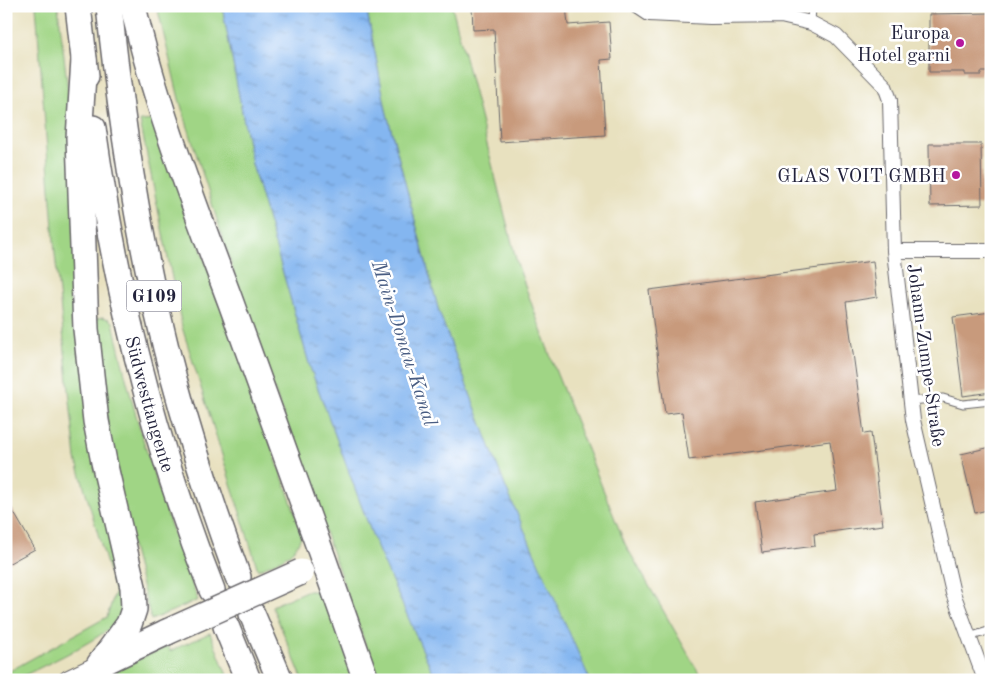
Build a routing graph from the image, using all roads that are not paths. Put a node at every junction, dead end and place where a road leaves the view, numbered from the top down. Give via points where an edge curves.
1 (78, 6) edge
2 (109, 6) edge
3 (133, 6) edge
4 (637, 6) edge
5 (812, 6) edge
6 (710, 12) edge
7 (811, 23) junction
8 (84, 60) junction
9 (894, 251) junction
10 (991, 251) edge
11 (911, 401) junction
12 (991, 401) edge
13 (324, 562) junction
14 (238, 577) dead end
15 (212, 590) dead end
16 (252, 614) dead end
17 (226, 626) dead end
18 (991, 630) edge
19 (969, 637) junction
20 (98, 665) junction
21 (68, 680) edge
22 (248, 680) edge
23 (280, 680) edge
24 (366, 680) edge
25 (985, 680) edge

1 - 8 highway, Südwesttangente / G109
2 - 14 highway, Südwesttangente / G109 via 116,80 133,189 157,310 199,466
3 - 13 highway via 176,152
4 - 6 street via 649,14
5 - 7 lane
6 - 7 street via 781,16
7 - 9 street, Johann-Zumpe-Straße via 836,36 885,86 890,100
8 - 15 highway, Südwesttangente / G109 via 105,204 137,354 168,465
8 - 20 highway via 79,138 88,352 104,462 130,566 134,601 129,624
9 - 10 street
9 - 11 street, Johann-Zumpe-Straße
11 - 12 lane via 943,398 963,404
11 - 19 street, Johann-Zumpe-Straße via 953,593
13 - 20 highway, bridge
13 - 24 highway
16 - 23 highway
17 - 22 highway
18 - 19 lane
19 - 25 street, Johann-Zumpe-Straße
20 - 21 main road

